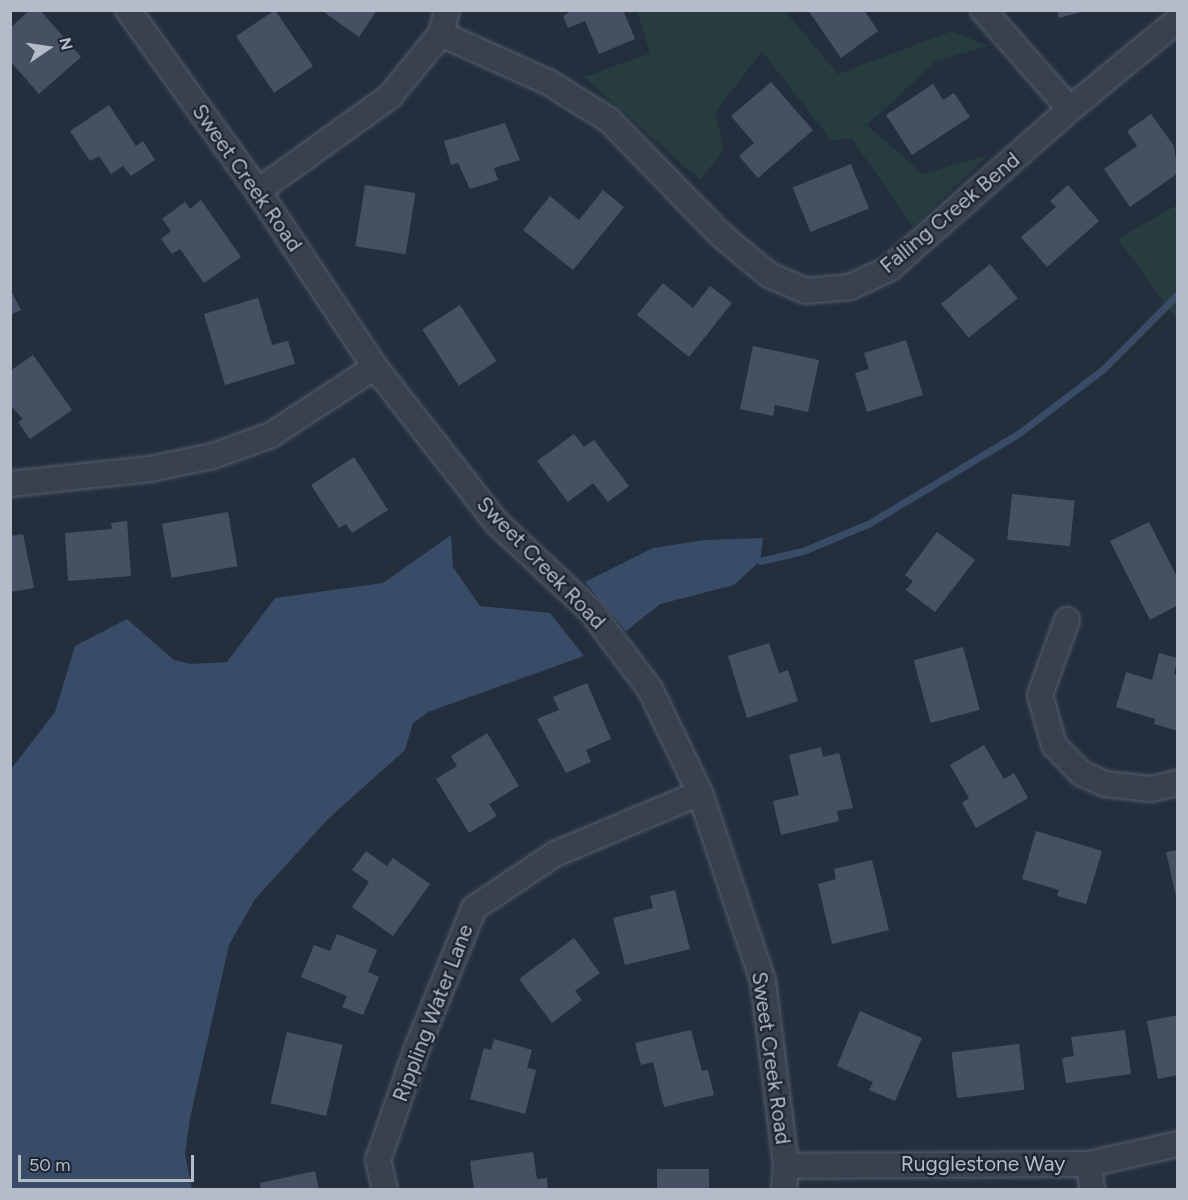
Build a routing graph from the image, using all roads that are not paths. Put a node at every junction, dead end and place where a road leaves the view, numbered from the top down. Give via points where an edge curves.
1 (128, 10) edge
2 (447, 10) edge
3 (982, 10) edge
4 (1178, 20) edge
5 (441, 34) junction
6 (1070, 109) junction
7 (258, 191) junction
8 (375, 367) junction
9 (10, 484) edge
10 (1067, 620) dead end
11 (1178, 783) edge
12 (700, 793) junction
13 (1178, 1144) edge
14 (1089, 1164) junction
15 (785, 1178) edge
16 (385, 1190) edge
17 (1092, 1190) edge

1 - 7 street, Sweet Creek Road
2 - 5 street
3 - 6 street
4 - 6 street, Falling Creek Bend
5 - 6 street, Falling Creek Bend via 548,82 609,120 721,235 769,275 806,291 850,287 889,270
5 - 7 street via 390,96
7 - 8 street, Sweet Creek Road
8 - 9 street via 271,435 213,456 150,470
8 - 12 street, Sweet Creek Road via 497,523 591,611 650,689
10 - 11 street via 1041,694 1054,745 1082,773 1105,784 1151,789
12 - 15 street, Sweet Creek Road via 763,981
12 - 16 street, Rippling Water Lane via 555,854 474,908 417,1048 378,1160
13 - 14 street, Rugglestone Way
14 - 15 street, Rugglestone Way
14 - 17 street

